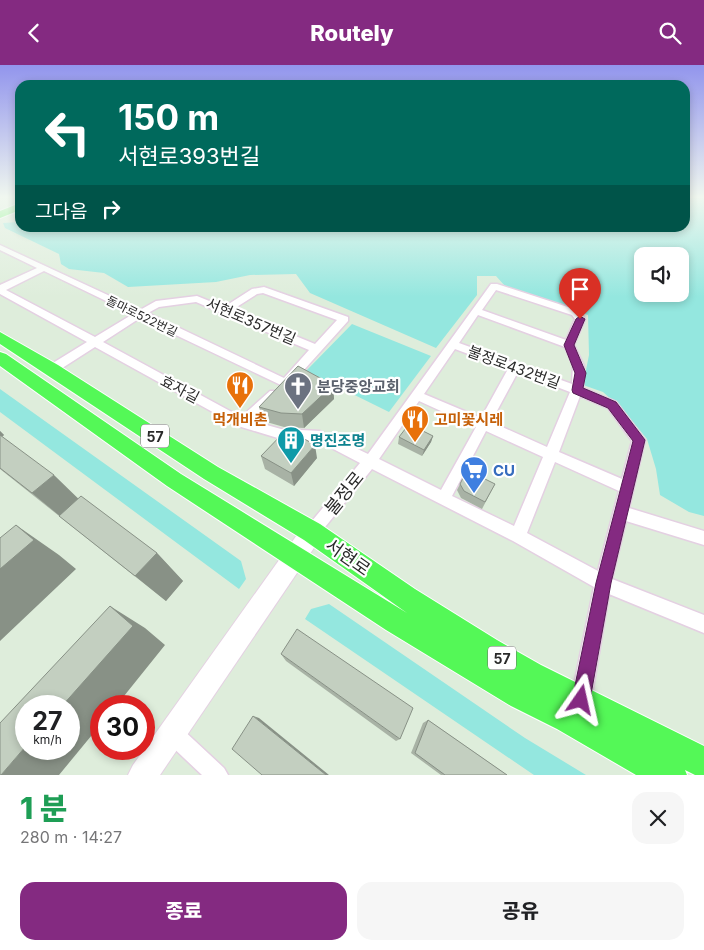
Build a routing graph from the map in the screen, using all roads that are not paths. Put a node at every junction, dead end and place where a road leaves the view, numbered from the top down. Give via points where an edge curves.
1 (0, 247) edge
2 (44, 268) junction
3 (0, 290) edge
4 (225, 310) junction
5 (476, 311) junction
6 (139, 315) junction
7 (0, 337) edge
8 (95, 343) junction
9 (452, 344) junction
10 (569, 345) junction
11 (317, 349) junction
12 (0, 358) edge
13 (514, 367) junction
14 (52, 369) junction
15 (285, 383) junction
16 (577, 390) junction
17 (416, 395) junction
18 (242, 423) junction
19 (485, 425) junction
20 (550, 454) junction
21 (370, 461) junction
22 (628, 488) junction
23 (443, 499) junction
24 (622, 513) junction
25 (312, 532) junction
26 (518, 535) junction
27 (704, 538) edge
28 (296, 558) junction
29 (603, 583) junction
30 (704, 625) edge
31 (581, 700) junction
32 (173, 734) junction
33 (704, 763) edge
34 (143, 775) edge
35 (217, 775) edge
36 (671, 775) edge

1 - 2 street, 돌마로522번길
2 - 3 street
2 - 6 street, 돌마로522번길
3 - 8 street, 효자길
4 - 6 street, 서현로357번길 via 197,299 156,304
4 - 11 street, 서현로357번길
4 - 11 street via 255,291 264,290 344,319
5 - 9 street, 불정로
5 - 10 street
5 - 10 street, 불정로 via 494,286 576,313 580,319
6 - 8 street, 서현로357번길
6 - 15 street, 돌마로522번길
7 - 14 main road, 서현로 / 57
8 - 14 street, 서현로357번길
8 - 18 street, 효자길
9 - 13 street, 불정로432번길
9 - 17 street, 불정로
10 - 16 street via 580,373
11 - 15 street
12 - 28 main road, 서현로 / 57 via 174,480
13 - 16 street, 불정로432번길
13 - 19 street
14 - 25 main road, 서현로 / 57 via 210,473
15 - 18 street
16 - 20 street
16 - 22 street, 불정로432번길 via 612,405 639,440
17 - 19 street
17 - 21 street, 불정로
18 - 21 street, 효자길 via 281,433 320,436
19 - 20 street
19 - 23 street
20 - 22 street
20 - 26 street
21 - 23 street, 효자길
21 - 25 street, 불정로
22 - 24 street
23 - 26 street, 효자길
24 - 27 street
24 - 29 street
25 - 28 main road, 불정로
25 - 31 main road, 서현로 / 57 via 486,650
26 - 29 street, 효자길
28 - 32 main road, 불정로
28 - 36 main road, 서현로 / 57 via 521,696
29 - 30 street, 효자길
29 - 31 street
31 - 33 main road, 서현로 / 57
32 - 34 main road, 불정로
32 - 35 street

